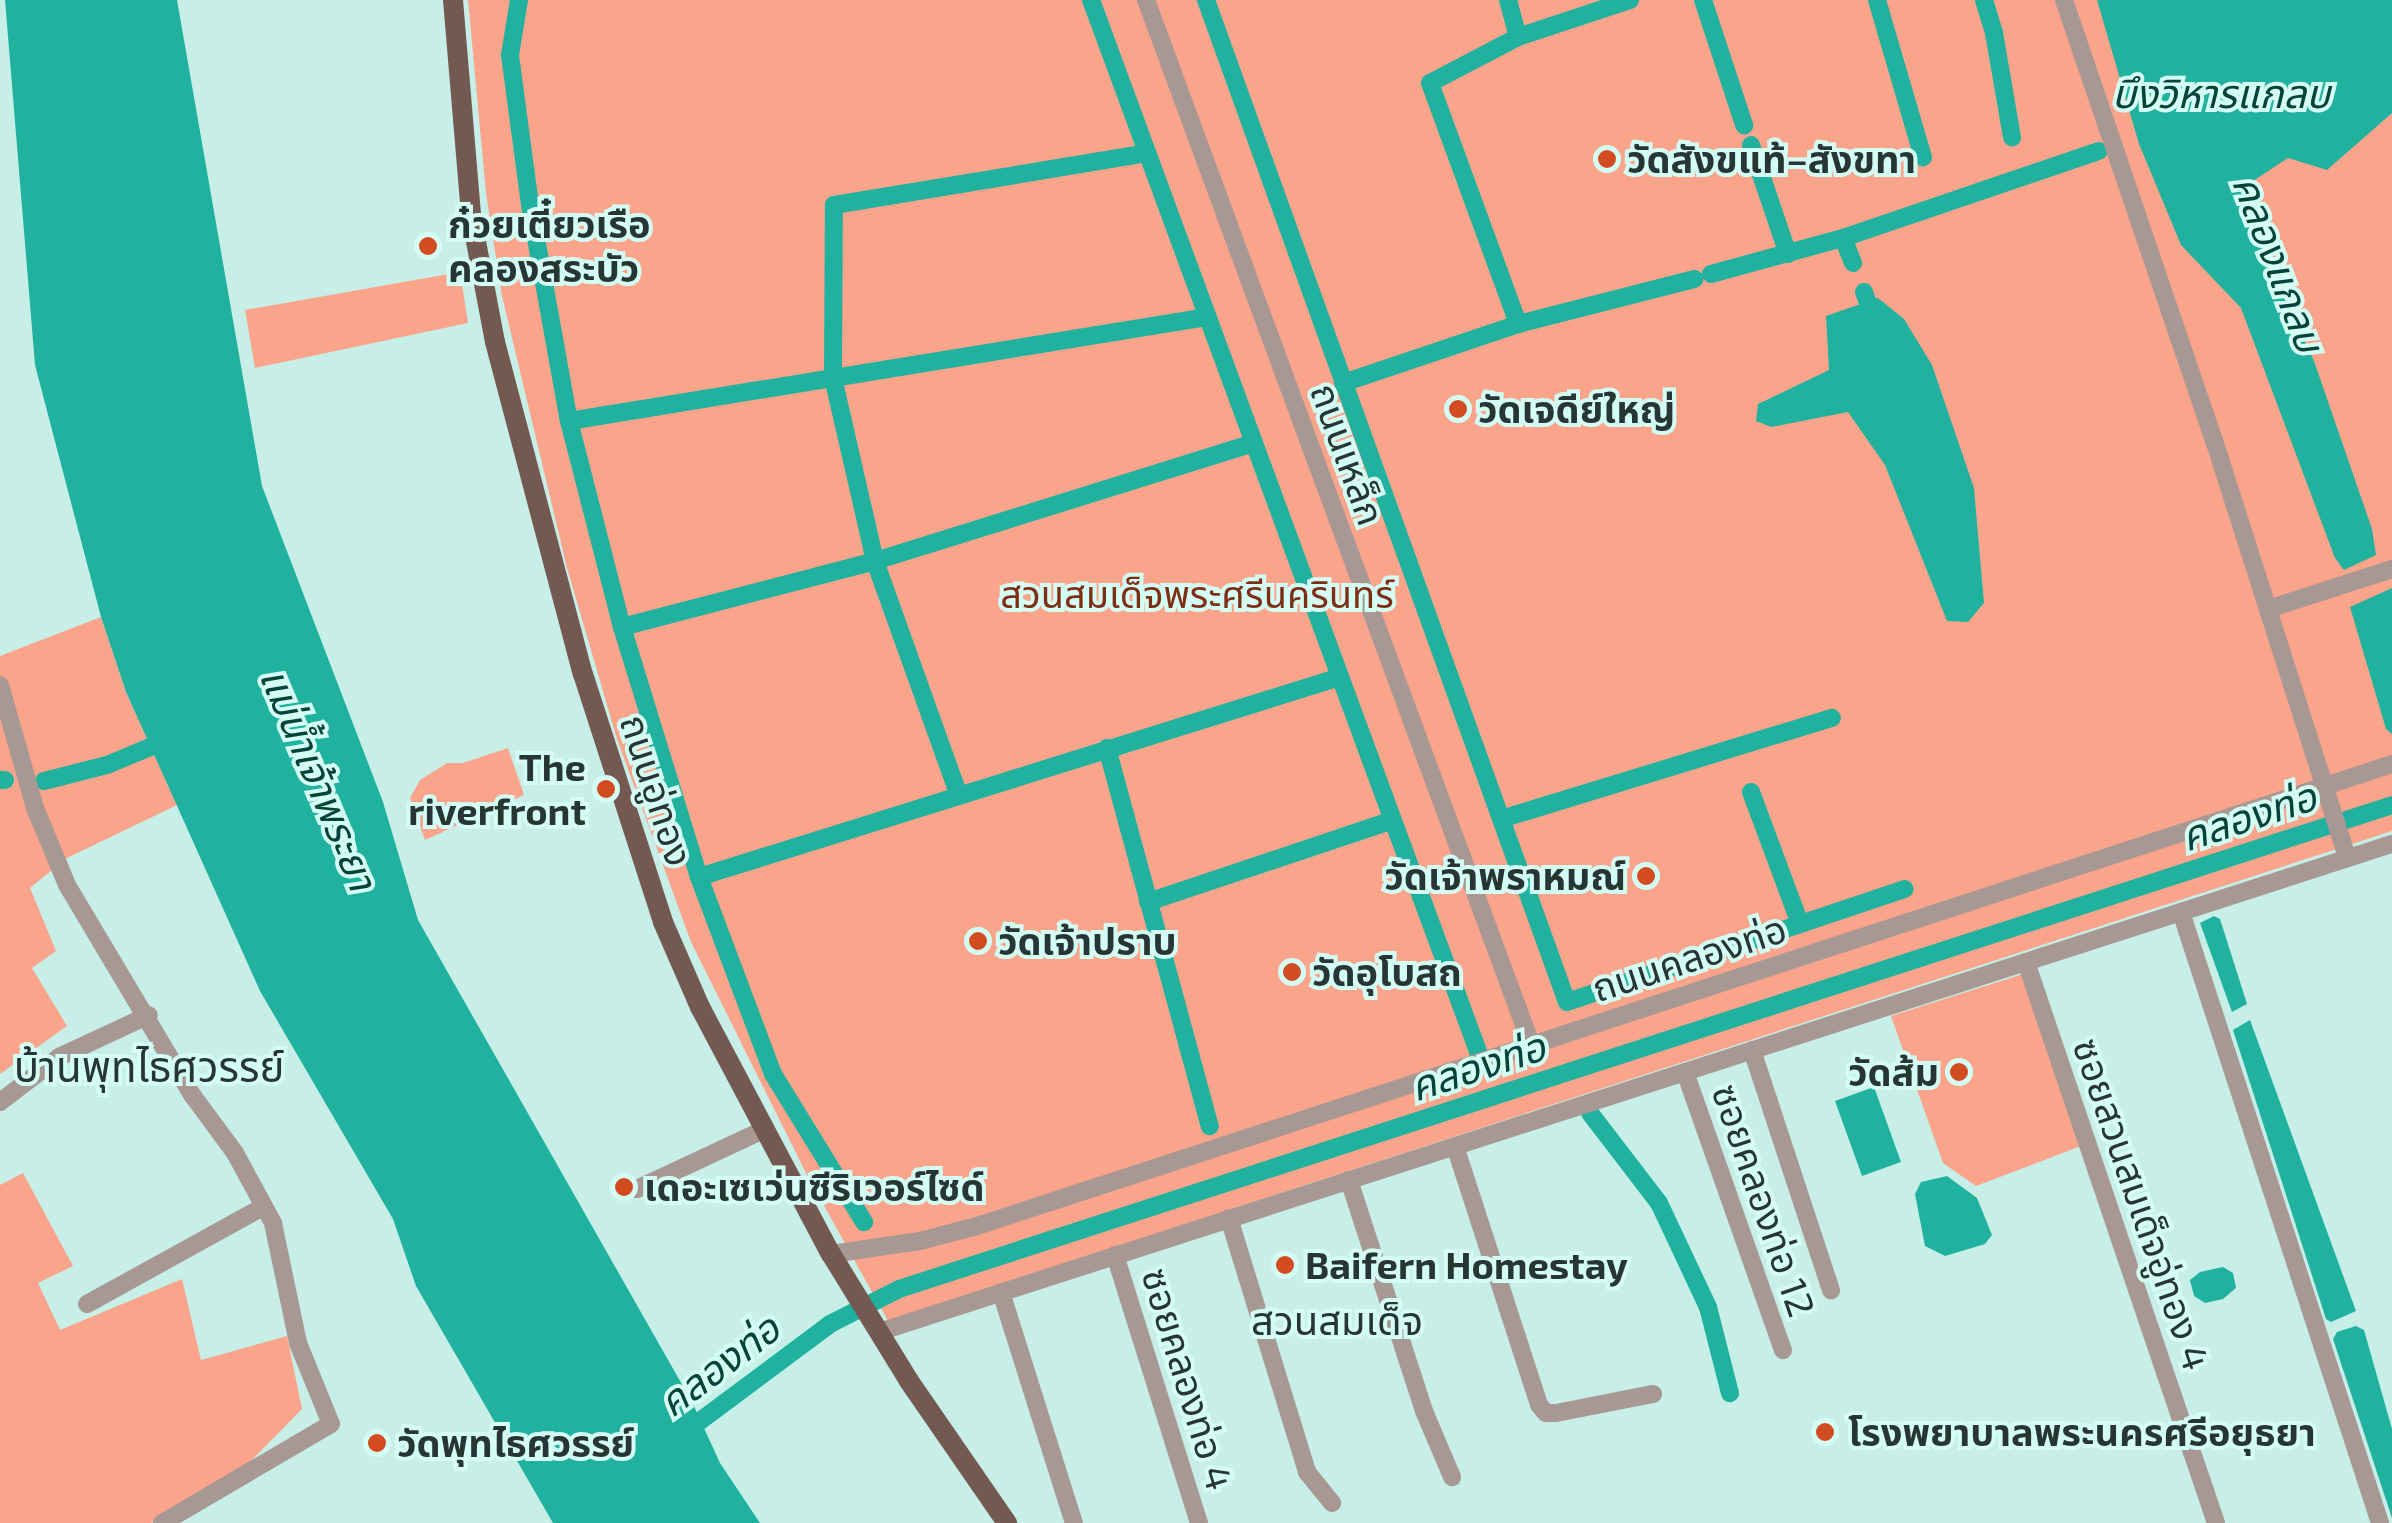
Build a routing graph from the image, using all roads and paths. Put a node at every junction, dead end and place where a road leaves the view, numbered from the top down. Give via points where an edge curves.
1 (452, 0) edge
2 (1146, 0) edge
3 (2064, 0) edge
4 (2392, 570) edge
5 (2268, 609) junction
6 (0, 685) edge
7 (2392, 764) edge
8 (2326, 794) junction
9 (2392, 844) edge
10 (2344, 849) junction
11 (2181, 912) junction
12 (2026, 962) junction
13 (149, 1015) junction
14 (1531, 1044) junction
15 (1752, 1050) junction
16 (1685, 1072) junction
17 (0, 1102) edge
18 (763, 1130) junction
19 (1455, 1146) junction
20 (1349, 1180) junction
21 (637, 1189) dead end
22 (264, 1207) junction
23 (1229, 1218) junction
24 (831, 1254) junction
25 (1115, 1255) junction
26 (1830, 1290) dead end
27 (1002, 1292) junction
28 (87, 1304) dead end
29 (876, 1327) junction
30 (1783, 1350) dead end
31 (1653, 1394) dead end
32 (1452, 1477) dead end
33 (1332, 1503) dead end
34 (162, 1523) edge
35 (1007, 1523) edge
36 (1074, 1523) edge
37 (1199, 1523) edge
38 (2216, 1523) edge
39 (2380, 1523) edge

1 - 18 main road, ถนนอู่ทอง via 476,250 540,519 664,922
2 - 14 street, ถนนเหล็ก
3 - 5 street
4 - 5 street
5 - 8 street
6 - 13 street via 35,808 67,886
7 - 8 street, ถนนคลองท่อ
8 - 10 street
8 - 14 street, ถนนคลองท่อ
9 - 10 street
10 - 11 street
11 - 12 street
11 - 39 street
12 - 15 street
12 - 38 street, ซอยสวนสมเด็จอู่ทอง 4
13 - 17 street via 59,1057
13 - 22 street
14 - 24 street, ถนนคลองท่อ via 976,1226
15 - 16 street
15 - 26 street
16 - 19 street
16 - 30 street, ซอยคลองท่อ 12
18 - 21 street
18 - 24 main road, ถนนอู่ทอง
19 - 20 street
19 - 31 street via 1539,1405 1556,1413
20 - 23 street
20 - 32 street
22 - 28 street
22 - 34 street via 280,1242 298,1343 331,1424
23 - 25 street
23 - 33 street via 1307,1472
24 - 29 main road, ถนนอู่ทอง
25 - 27 street
25 - 37 street, ซอยคลองท่อ 4
27 - 29 street
27 - 36 street
29 - 35 main road, ถนนอู่ทอง

